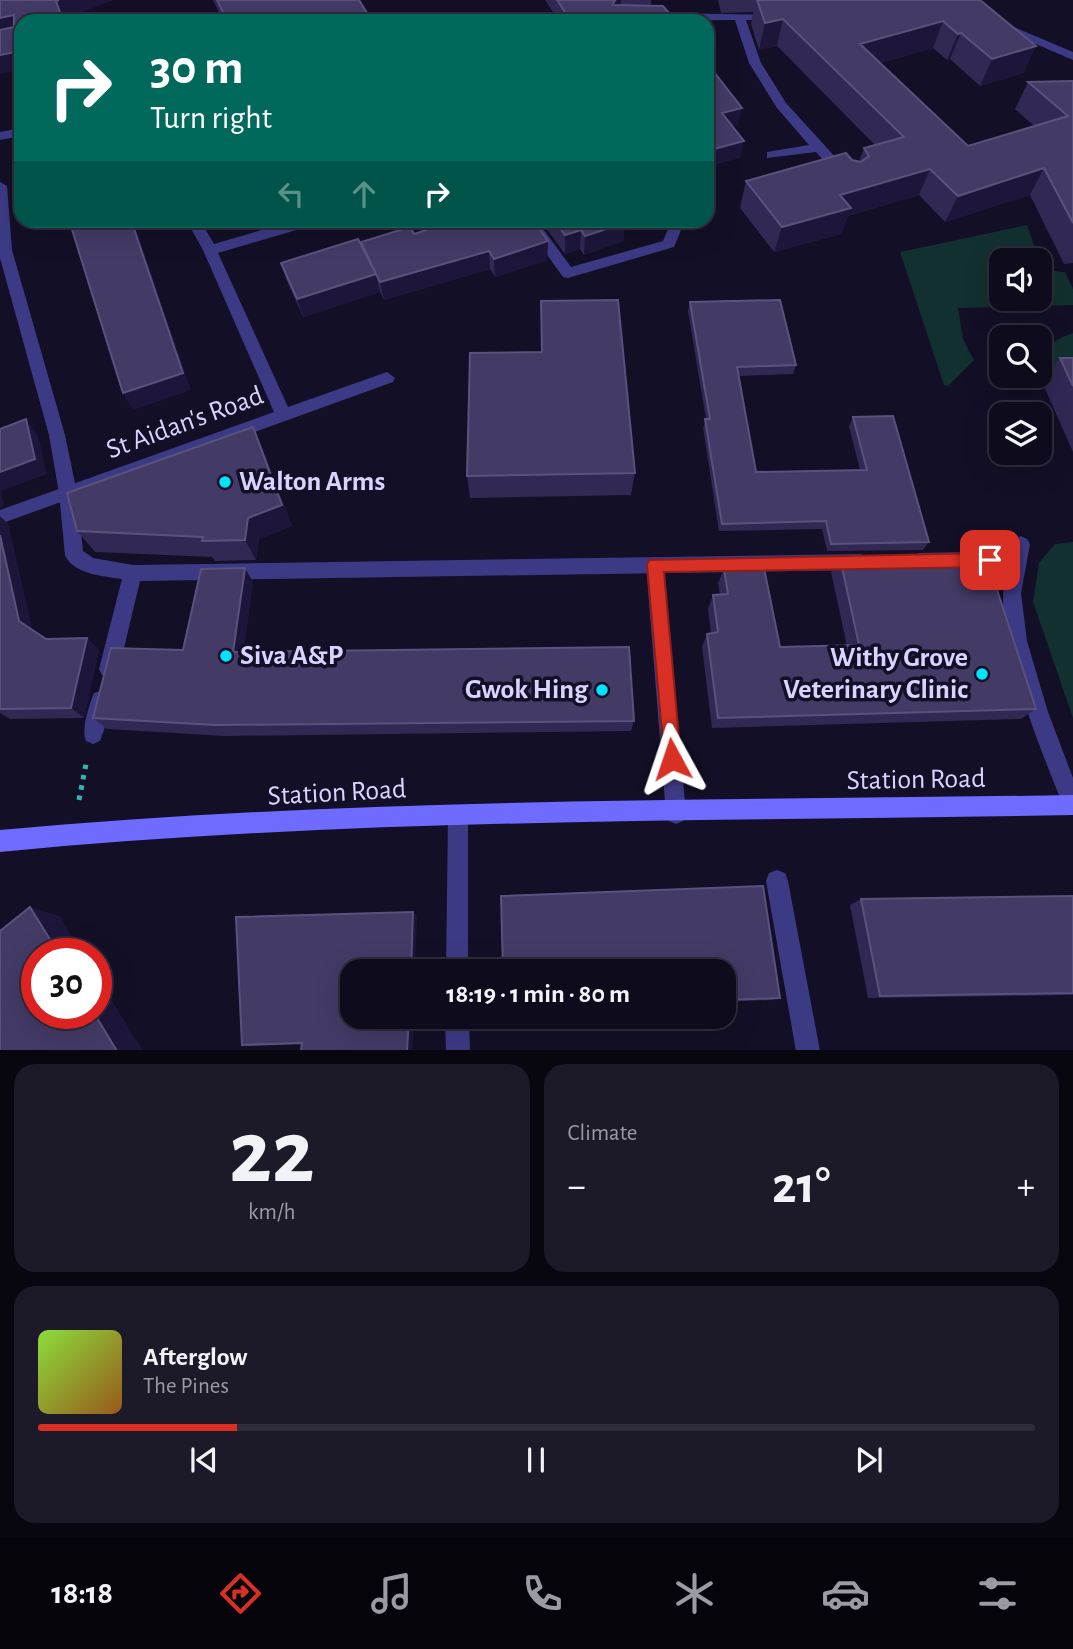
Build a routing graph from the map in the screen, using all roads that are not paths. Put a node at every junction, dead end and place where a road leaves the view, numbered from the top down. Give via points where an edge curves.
1 (972, 0) edge
2 (794, 15) edge
3 (714, 18) edge
4 (740, 19) junction
5 (1073, 56) edge
6 (820, 147) junction
7 (772, 155) dead end
8 (850, 182) edge
9 (0, 186) edge
10 (198, 228) edge
11 (287, 228) edge
12 (535, 228) edge
13 (675, 228) edge
14 (211, 250) junction
15 (387, 378) dead end
16 (284, 415) junction
17 (68, 493) junction
18 (0, 517) edge
19 (906, 561) edge
20 (878, 562) edge
21 (655, 565) junction
22 (133, 573) junction
23 (93, 734) edge
24 (1073, 805) edge
25 (676, 814) junction
26 (458, 817) junction
27 (0, 841) edge
28 (777, 881) dead end
29 (457, 959) edge
30 (457, 1029) edge
31 (458, 1050) edge
32 (808, 1050) edge

1 - 5 street via 1005,27
2 - 4 street
3 - 4 street
4 - 6 street via 755,63 781,105
6 - 7 street
6 - 8 street
9 - 17 street via 5,250 57,435
10 - 14 street
11 - 14 street
12 - 13 street via 568,273 669,244
14 - 16 street
15 - 16 street, St Aidan's Road
16 - 17 street, St Aidan's Road
17 - 18 street, St Aidan's Road
17 - 22 street via 74,555 89,565
19 - 24 street via 1019,552 1012,593 1018,641 1038,712
20 - 21 street
21 - 22 street
21 - 25 street
22 - 23 street
24 - 25 main road, Station Road
25 - 26 main road, Station Road
26 - 27 main road, Station Road
26 - 29 street
28 - 32 street
30 - 31 street

